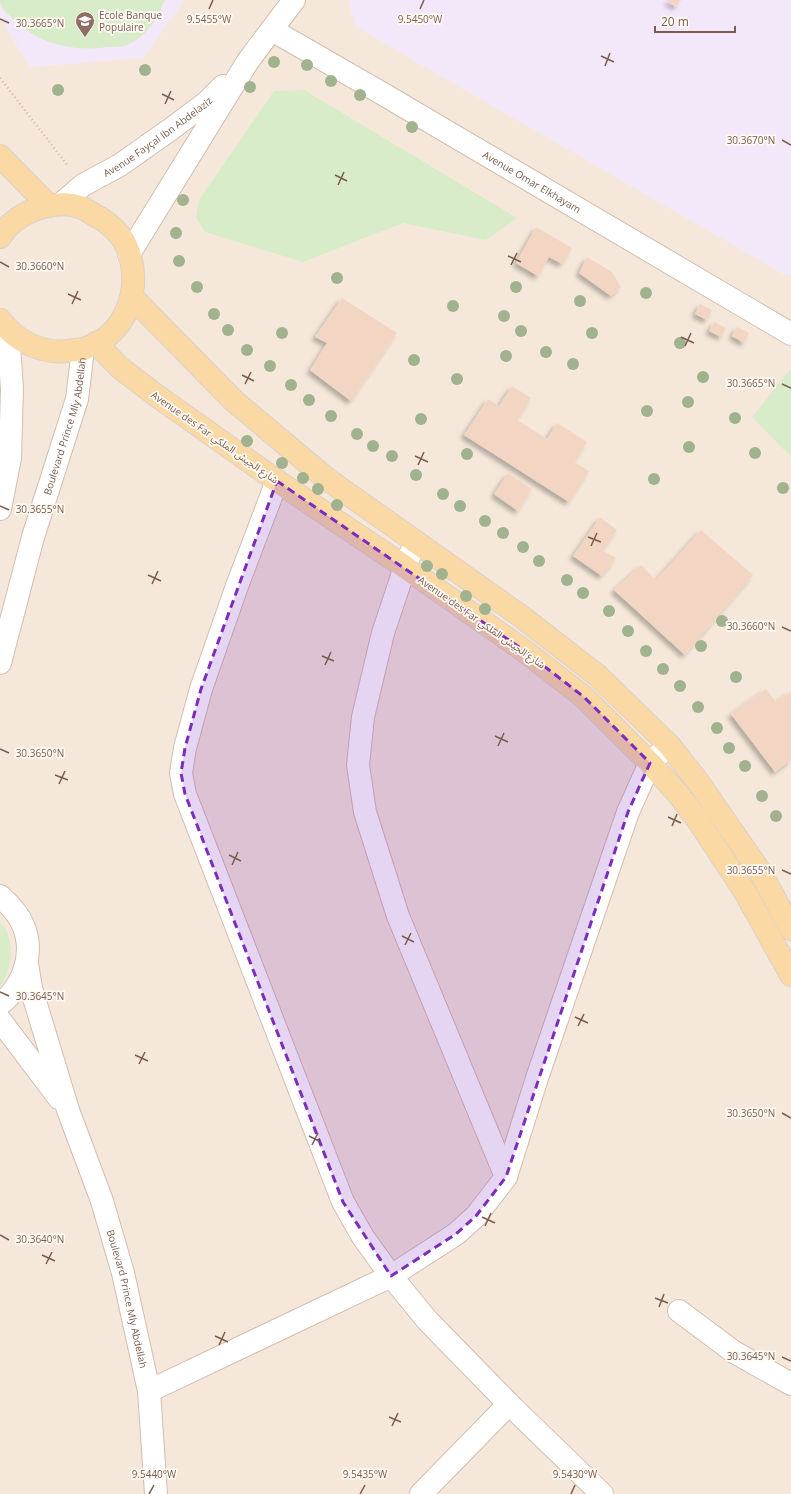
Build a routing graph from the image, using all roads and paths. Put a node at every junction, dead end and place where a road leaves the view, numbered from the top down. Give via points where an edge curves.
1 (294, 0) edge
2 (272, 30) junction
3 (248, 61) junction
4 (0, 78) edge
5 (0, 156) edge
6 (83, 185) junction
7 (55, 205) junction
8 (0, 237) edge
9 (129, 254) junction
10 (132, 297) junction
11 (4, 325) edge
12 (791, 334) edge
13 (89, 346) junction
14 (277, 481) junction
15 (0, 509) edge
16 (415, 543) junction
17 (405, 568) junction
18 (0, 664) edge
19 (668, 745) junction
20 (650, 763) junction
21 (0, 896) edge
22 (791, 929) edge
23 (27, 964) junction
24 (791, 975) edge
25 (0, 1004) edge
26 (0, 1020) edge
27 (68, 1110) junction
28 (506, 1177) junction
29 (391, 1276) junction
30 (679, 1311) dead end
31 (791, 1384) edge
32 (149, 1391) junction
33 (509, 1404) junction
34 (156, 1494) edge
35 (421, 1494) edge
36 (602, 1494) edge

1 - 2 street, Avenue Fayçal Ibn Abdelaziz
2 - 3 street, Avenue Fayçal Ibn Abdelaziz
2 - 12 street, Avenue Omar Elkhayam
3 - 6 street, Avenue Fayçal Ibn Abdelaziz via 207,102 120,165
3 - 9 street, Avenue Fayçal Ibn Abdelaziz
4 - 6 path
5 - 7 main road
6 - 7 street, Avenue Fayçal Ibn Abdelaziz
7 - 8 main road via 30,211 12,223
7 - 9 main road via 80,207 106,221 126,244
9 - 10 main road via 134,273
10 - 13 main road via 119,324 109,334
10 - 16 main road via 234,401 327,479
11 - 13 main road via 30,345 56,352
11 - 15 street via 12,389 10,458
13 - 14 main road, Avenue des Far شارع الجيش الملكي
13 - 18 street, Boulevard Prince Mly Abdellah via 77,399 33,537
14 - 17 main road, Avenue des Far شارع الجيش الملكي
14 - 29 street via 201,689 185,748 181,774 185,794 215,874 343,1202 363,1237
16 - 17 street
16 - 19 main road via 522,617 598,676
17 - 20 main road, Avenue des Far شارع الجيش الملكي via 522,649 584,697
17 - 28 street via 384,633 364,717 358,765 365,812 398,916
19 - 20 street
19 - 22 main road via 699,782 731,828 761,873
20 - 24 main road, Avenue des Far شارع الجيش الملكي via 679,795 728,866
20 - 28 street via 628,812
21 - 23 street, Boulevard Prince Mly Abdellah via 12,907 23,924 28,944
23 - 25 street, Boulevard Prince Mly Abdellah via 20,983
23 - 27 street, Boulevard Prince Mly Abdellah via 31,988
26 - 27 street, Boulevard Prince Mly Abdellah
27 - 32 street, Boulevard Prince Mly Abdellah via 104,1208 123,1273
28 - 29 street via 476,1216 456,1234
29 - 32 street
29 - 33 street via 427,1320
30 - 31 street via 734,1352
32 - 34 street, Boulevard Prince Mly Abdellah
33 - 35 street
33 - 36 street

